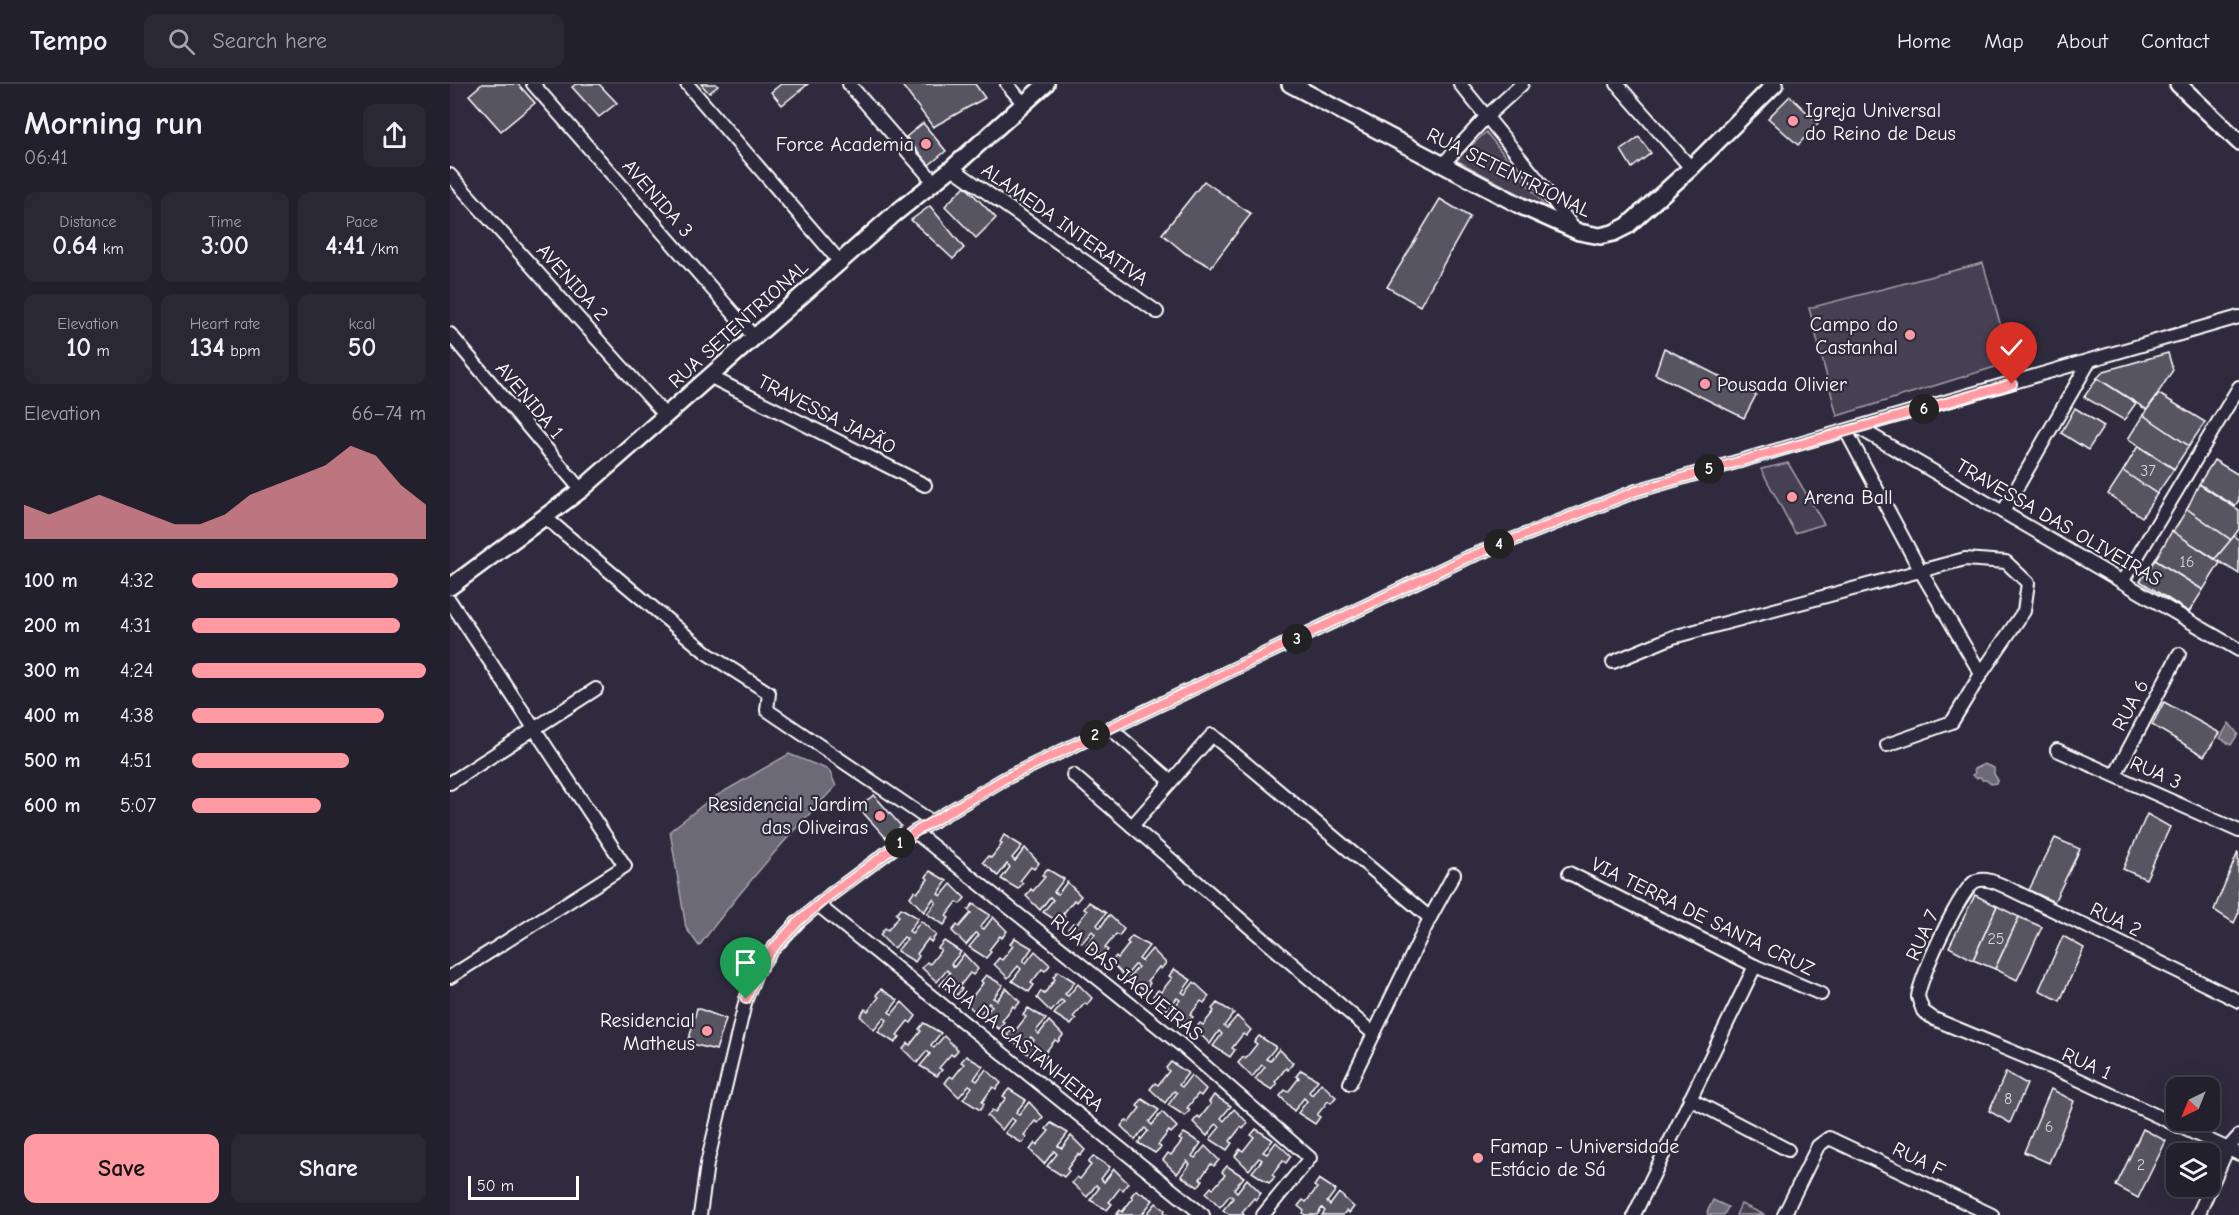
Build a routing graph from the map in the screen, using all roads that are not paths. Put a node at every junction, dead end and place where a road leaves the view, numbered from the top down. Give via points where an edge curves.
1 (687, 84) edge
2 (849, 84) edge
3 (1007, 84) edge
4 (1047, 84) edge
5 (1290, 84) edge
6 (1460, 84) edge
7 (1522, 84) edge
8 (1617, 84) edge
9 (1775, 84) edge
10 (2178, 84) edge
11 (540, 86) edge
12 (1023, 103) junction
13 (1488, 116) junction
14 (2239, 142) edge
15 (1443, 164) junction
16 (952, 168) junction
17 (1691, 168) junction
18 (450, 175) edge
19 (934, 182) junction
20 (1574, 229) junction
21 (840, 262) junction
22 (1157, 312) dead end
23 (2239, 318) edge
24 (450, 334) edge
25 (754, 338) junction
26 (2089, 362) junction
27 (711, 377) junction
28 (2239, 387) edge
29 (666, 416) junction
30 (1859, 428) junction
31 (1846, 431) junction
32 (925, 485) dead end
33 (581, 490) junction
34 (2003, 512) junction
35 (546, 518) junction
36 (1920, 570) junction
37 (2122, 582) junction
38 (450, 587) edge
39 (450, 601) edge
40 (2239, 650) edge
41 (2179, 654) dead end
42 (1613, 662) dead end
43 (1981, 674) junction
44 (596, 689) dead end
45 (1110, 728) junction
46 (534, 729) junction
47 (1887, 745) dead end
48 (2057, 750) dead end
49 (1073, 775) dead end
50 (2115, 775) junction
51 (1171, 781) junction
52 (450, 783) edge
53 (932, 822) junction
54 (1132, 826) junction
55 (2239, 831) edge
56 (915, 832) junction
57 (1569, 873) dead end
58 (1454, 874) dead end
59 (1973, 883) joint
60 (818, 904) junction
61 (1430, 918) junction
62 (1755, 966) junction
63 (450, 977) edge
64 (1821, 994) dead end
65 (2239, 1001) edge
66 (1921, 1007) joint
67 (1374, 1034) junction
68 (1350, 1083) dead end
69 (1690, 1099) junction
70 (2239, 1136) edge
71 (1788, 1150) dead end
72 (2234, 1151) edge
73 (700, 1215) edge
74 (1203, 1215) edge
75 (1263, 1215) edge
76 (1634, 1215) edge
77 (1784, 1215) edge
78 (1992, 1215) edge
79 (2198, 1215) edge

1 - 21 street
2 - 19 street
3 - 12 street
4 - 12 street, RUA SETENTRIONAL
5 - 15 street, RUA SETENTRIONAL
6 - 13 street
7 - 13 street
8 - 17 street
9 - 17 street, RUA SETENTRIONAL
10 - 14 street
11 - 25 street, AVENIDA 3
12 - 16 street, RUA SETENTRIONAL
13 - 15 street
13 - 20 street
15 - 20 street, RUA SETENTRIONAL
16 - 19 street, RUA SETENTRIONAL
16 - 22 street, ALAMEDA INTERATIVA
17 - 20 street, RUA SETENTRIONAL via 1627,226 1600,236
18 - 29 street, AVENIDA 2
19 - 21 street, RUA SETENTRIONAL
21 - 25 street, RUA SETENTRIONAL
23 - 26 street
24 - 33 street, AVENIDA 1
25 - 27 street, RUA SETENTRIONAL
26 - 30 street
26 - 34 street
27 - 29 street, RUA SETENTRIONAL
27 - 32 street, TRAVESSA JAPÃO
28 - 37 street
29 - 33 street, RUA SETENTRIONAL
30 - 31 street
30 - 34 street, TRAVESSA DAS OLIVEIRAS
31 - 36 street
31 - 45 street via 1636,491 1537,529 1464,559
33 - 35 street, RUA SETENTRIONAL
34 - 37 street, TRAVESSA DAS OLIVEIRAS
35 - 38 street, RUA SETENTRIONAL
35 - 53 street via 708,654 769,693 767,710
36 - 42 street via 1673,637
36 - 43 street
36 - 43 street via 1965,559 2006,562 2028,583 2024,611
37 - 40 street, TRAVESSA DAS OLIVEIRAS
39 - 46 street
41 - 50 street, RUA 6
43 - 47 street via 1952,722
44 - 46 street
45 - 51 street
45 - 53 street via 1004,779
46 - 52 street
46 - 63 street via 625,866
48 - 50 street, RUA 3
49 - 54 street
50 - 55 street, RUA 3
51 - 54 street
51 - 61 street via 1212,735
53 - 56 street
54 - 67 street
56 - 60 street
56 - 75 street, RUA DAS JAQUEIRAS via 1180,1044 1310,1158
57 - 62 street, VIA TERRA DE SANTA CRUZ
58 - 61 street
59 - 65 street, RUA 2 via 1987,880 2008,888
59 - 66 street, RUA 7 via 1959,900 1932,957 1918,992
60 - 73 street via 771,951 756,973 746,999 707,1164
60 - 74 street, RUA DA CASTANHEIRA
61 - 67 street
62 - 64 street, VIA TERRA DE SANTA CRUZ
62 - 69 street
66 - 72 street, RUA 1 via 1934,1019 2069,1075
67 - 68 street
69 - 71 street
69 - 76 street
70 - 72 street
72 - 79 street
77 - 78 street, RUA F via 1818,1146 1829,1137

